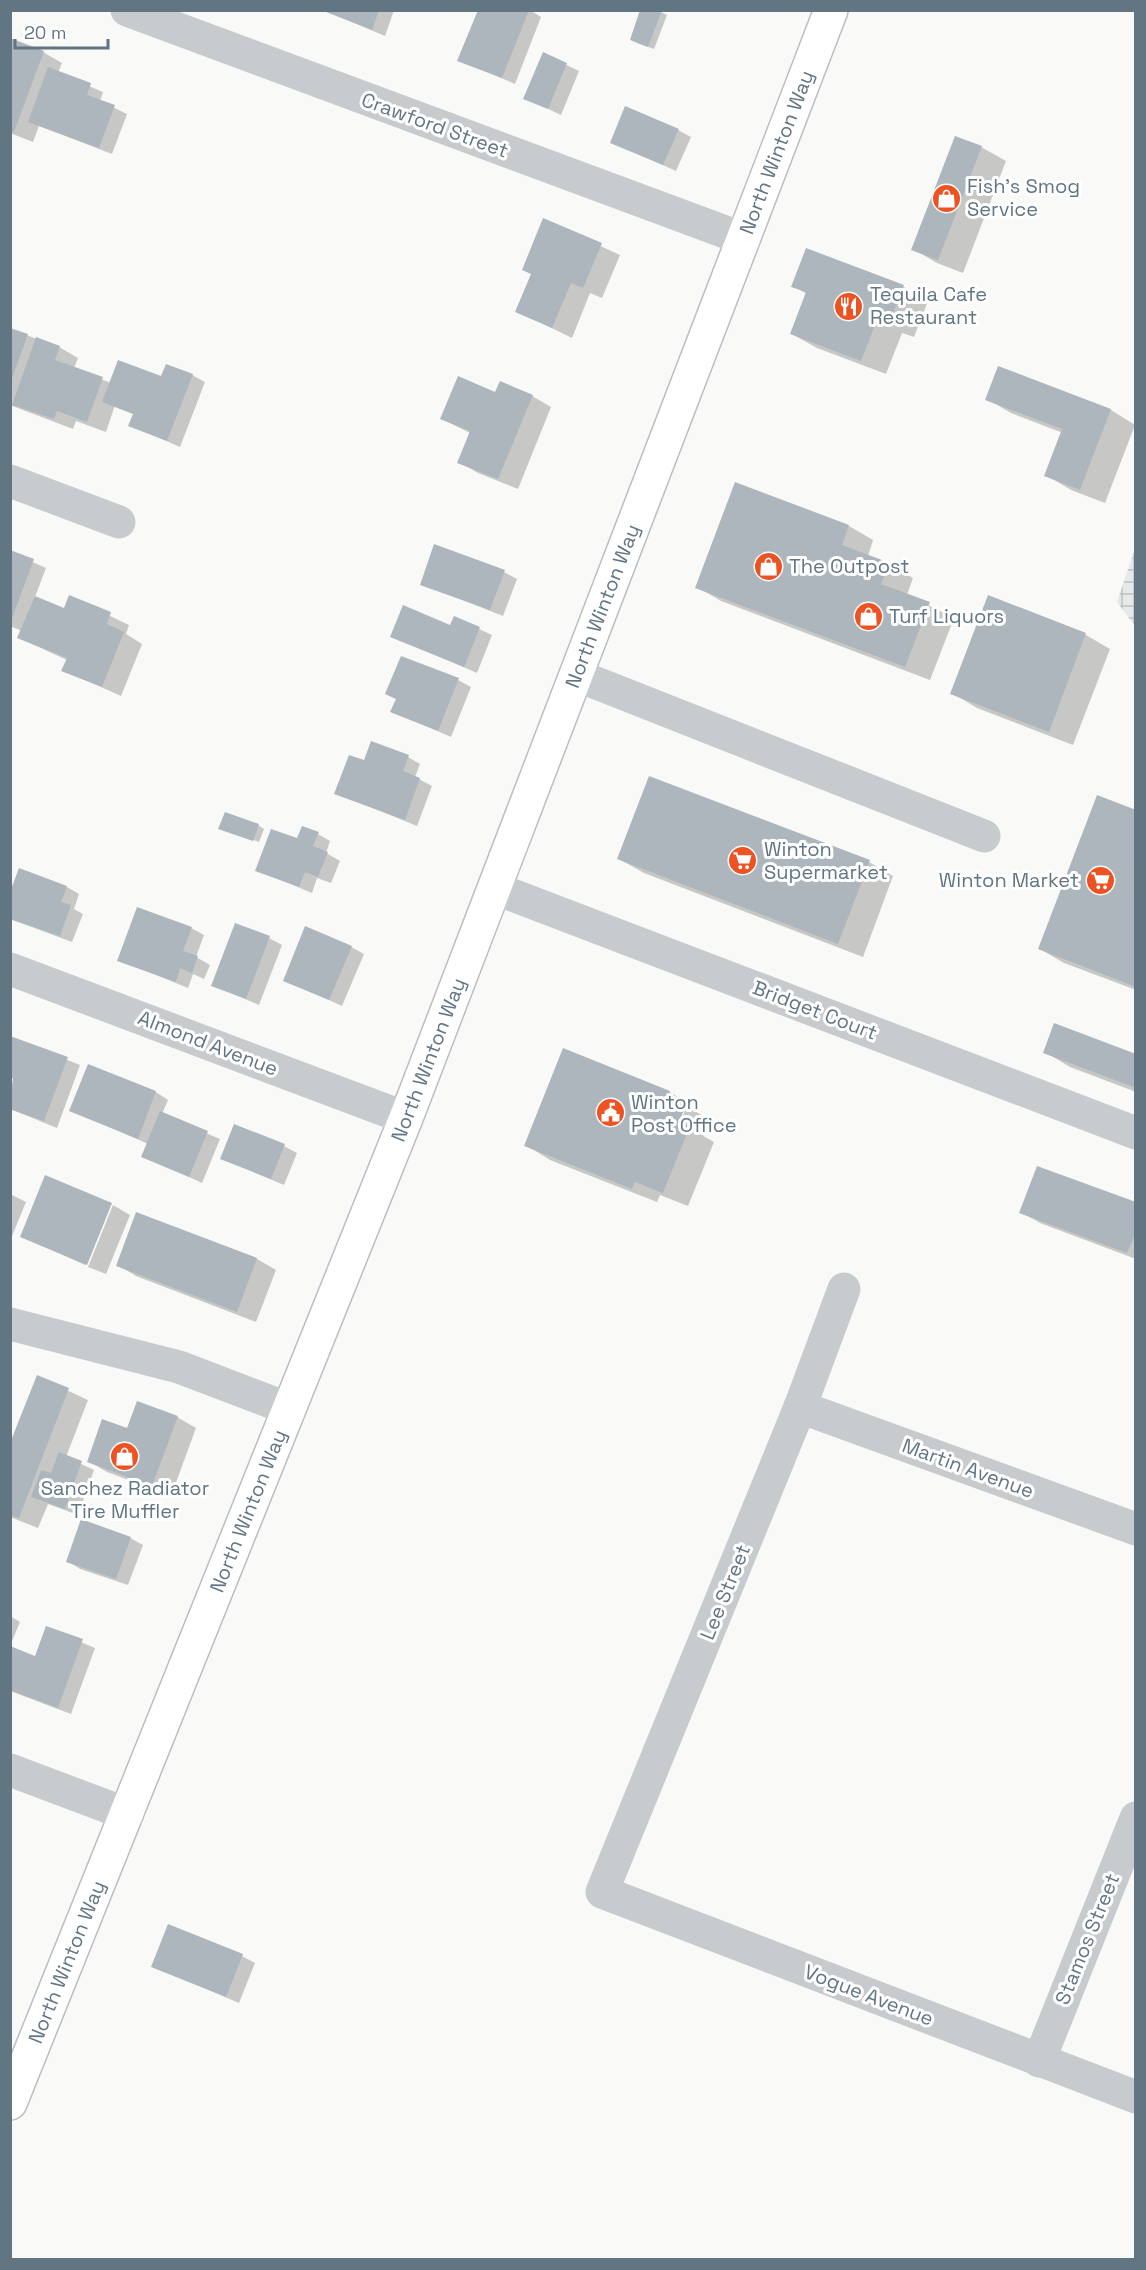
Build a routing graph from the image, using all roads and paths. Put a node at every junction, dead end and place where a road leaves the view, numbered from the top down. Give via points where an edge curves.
1 (127, 10) edge
2 (831, 10) edge
3 (744, 238) junction
4 (10, 481) edge
5 (119, 522) dead end
6 (576, 675) junction
7 (984, 836) dead end
8 (494, 888) junction
9 (10, 969) edge
10 (406, 1118) junction
11 (1136, 1133) edge
12 (844, 1289) dead end
13 (10, 1324) edge
14 (800, 1407) junction
15 (289, 1409) junction
16 (1136, 1529) edge
17 (10, 1770) edge
18 (127, 1814) junction
19 (1136, 1818) edge
20 (602, 1893) joint
21 (1039, 2061) junction
22 (1136, 2097) edge
23 (10, 2103) edge

1 - 3 street, Crawford Street
2 - 3 main road, North Winton Way
3 - 6 main road, North Winton Way
4 - 5 street
6 - 7 street
6 - 8 main road, North Winton Way
8 - 10 main road, North Winton Way
8 - 11 street, Bridget Court
9 - 10 street, Almond Avenue
10 - 15 main road, North Winton Way
12 - 14 street, Lee Street
13 - 15 street via 179,1367
14 - 16 street, Martin Avenue
14 - 20 street, Lee Street
15 - 18 main road, North Winton Way
17 - 18 street
18 - 23 main road, North Winton Way
19 - 21 street, Stamos Street
20 - 21 street, Vogue Avenue
21 - 22 street, Vogue Avenue

